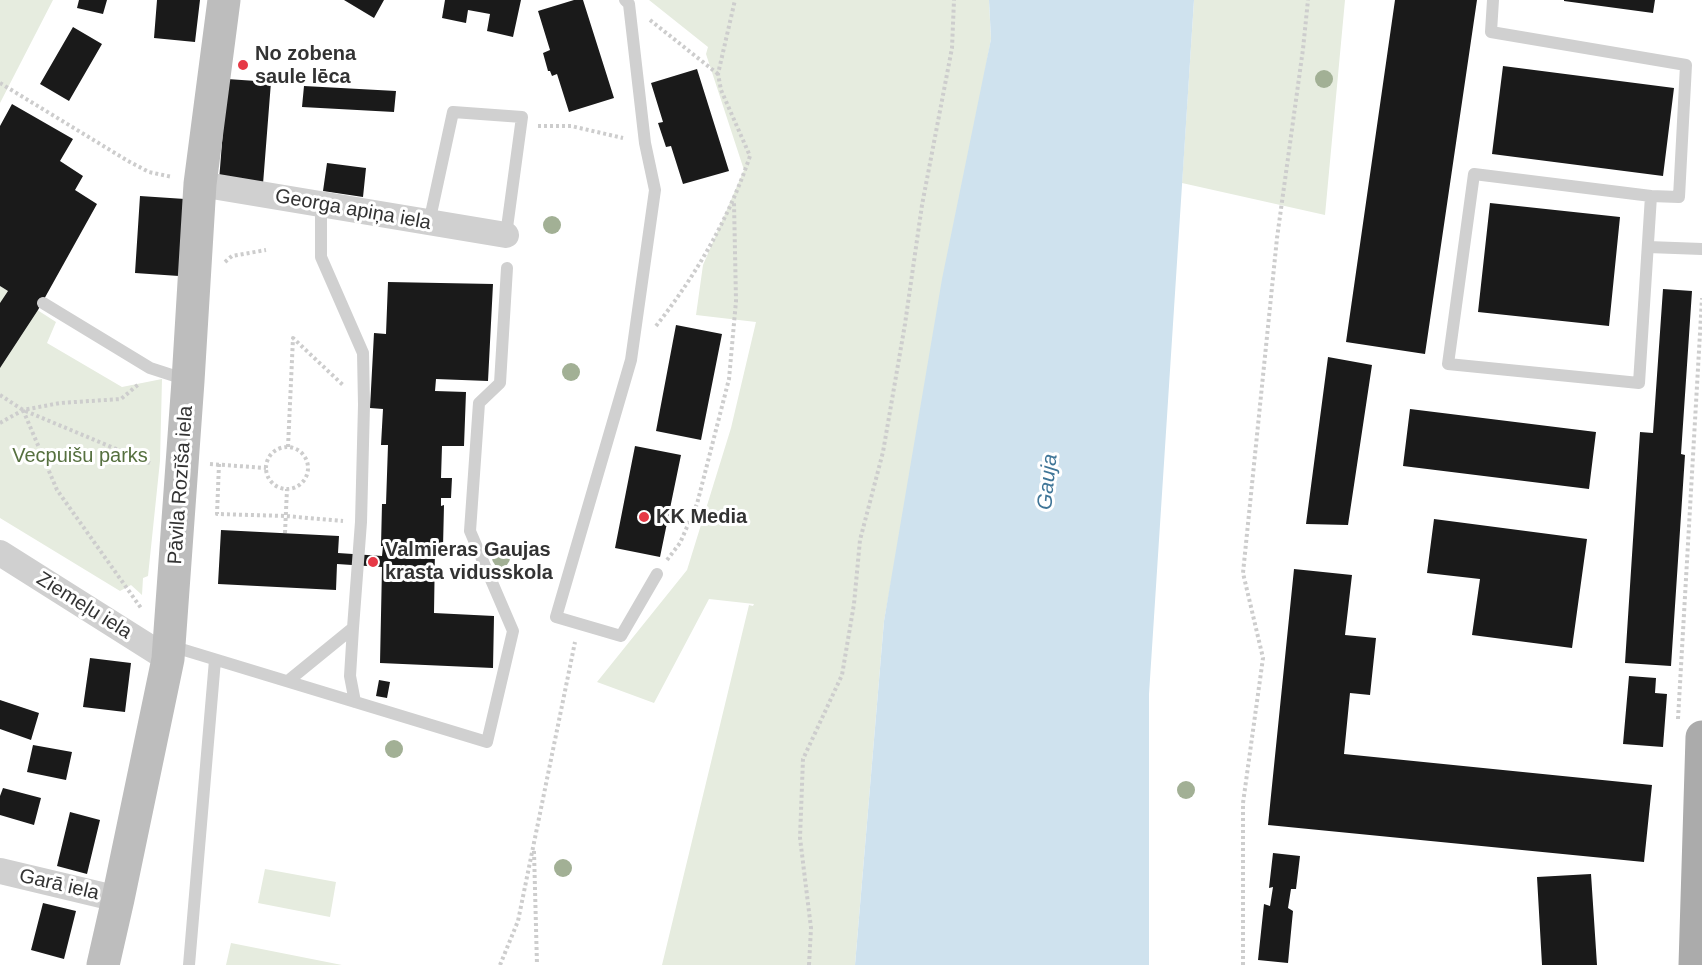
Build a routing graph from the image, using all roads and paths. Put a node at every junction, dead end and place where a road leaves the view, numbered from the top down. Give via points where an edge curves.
1 (224, 0) edge
2 (735, 0) edge
3 (954, 0) edge
4 (1308, 0) edge
5 (1493, 0) edge
6 (627, 2) edge
7 (718, 74) junction
8 (0, 83) edge
9 (521, 126) junction
10 (622, 138) dead end
11 (192, 186) junction
12 (1651, 196) junction
13 (734, 201) junction
14 (321, 204) junction
15 (429, 223) junction
16 (506, 235) joint
17 (1648, 247) junction
18 (1702, 249) edge
19 (266, 250) dead end
20 (219, 267) dead end
21 (507, 268) dead end
22 (1702, 298) edge
23 (42, 303) dead end
24 (631, 360) junction
25 (150, 368) junction
26 (188, 381) junction
27 (0, 395) edge
28 (364, 405) junction
29 (23, 410) junction
30 (0, 423) edge
31 (288, 447) junction
32 (161, 467) dead end
33 (266, 468) junction
34 (287, 489) junction
35 (286, 516) junction
36 (361, 522) junction
37 (285, 533) dead end
38 (0, 553) edge
39 (657, 574) joint
40 (141, 608) dead end
41 (579, 624) junction
42 (353, 628) junction
43 (169, 652) junction
44 (215, 660) junction
45 (288, 681) junction
46 (354, 702) junction
47 (1690, 734) edge
48 (534, 844) junction
49 (0, 871) edge
50 (118, 899) junction
51 (1699, 913) edge
52 (103, 965) edge
53 (189, 965) edge
54 (500, 965) edge
55 (537, 965) edge
56 (809, 965) edge
57 (1243, 965) edge
58 (1695, 965) edge

1 - 11 street, Pāvila Rozīša iela
2 - 7 path
3 - 56 path via 952,48 922,205 883,452 860,540 842,675 802,759 800,838 811,928
4 - 57 path via 1277,238 1243,573 1263,658 1243,803
5 - 12 lane via 1491,32 1686,65 1679,197
6 - 7 path
6 - 24 lane via 645,143 656,190
7 - 13 path via 721,90 750,156
8 - 11 path via 149,172
9 - 10 path via 571,126
9 - 15 lane via 522,117 453,112
9 - 16 lane
11 - 14 street, Georga apiņa iela
11 - 26 street, Pāvila Rozīša iela
12 - 17 lane
12 - 17 lane via 1474,174 1448,364 1639,383
13 - 24 path via 681,295
13 - 39 path via 736,301 729,379 697,504 680,543
14 - 15 street, Georga apiņa iela
14 - 28 lane via 321,257 363,353
15 - 16 street, Georga apiņa iela
17 - 18 lane
19 - 20 path via 232,256
21 - 46 lane via 500,383 479,403 470,531 513,631 487,742
22 - 47 path
23 - 25 lane
24 - 41 lane via 556,617
25 - 26 lane
25 - 29 path via 142,381 120,399
26 - 43 street, Pāvila Rozīša iela
27 - 29 path
28 - 31 path via 293,338
28 - 36 lane
29 - 30 path
29 - 32 path
29 - 40 path via 57,490
31 - 33 path via 269,457
31 - 34 path via 306,458 308,469 297,487
33 - 34 path via 276,486
33 - 35 path via 219,464 217,514
34 - 35 path
35 - 36 path
35 - 37 path
36 - 42 lane
38 - 43 street, Ziemeļu iela
39 - 41 lane via 621,636
41 - 48 path
42 - 45 lane
42 - 46 lane via 350,676
43 - 44 lane
43 - 50 street, Pāvila Rozīša iela
44 - 45 lane
44 - 53 lane
45 - 46 lane
47 - 51 main road
48 - 54 path via 518,921
48 - 55 path
49 - 50 street, Garā iela
50 - 52 street, Pāvila Rozīša iela
51 - 58 main road

